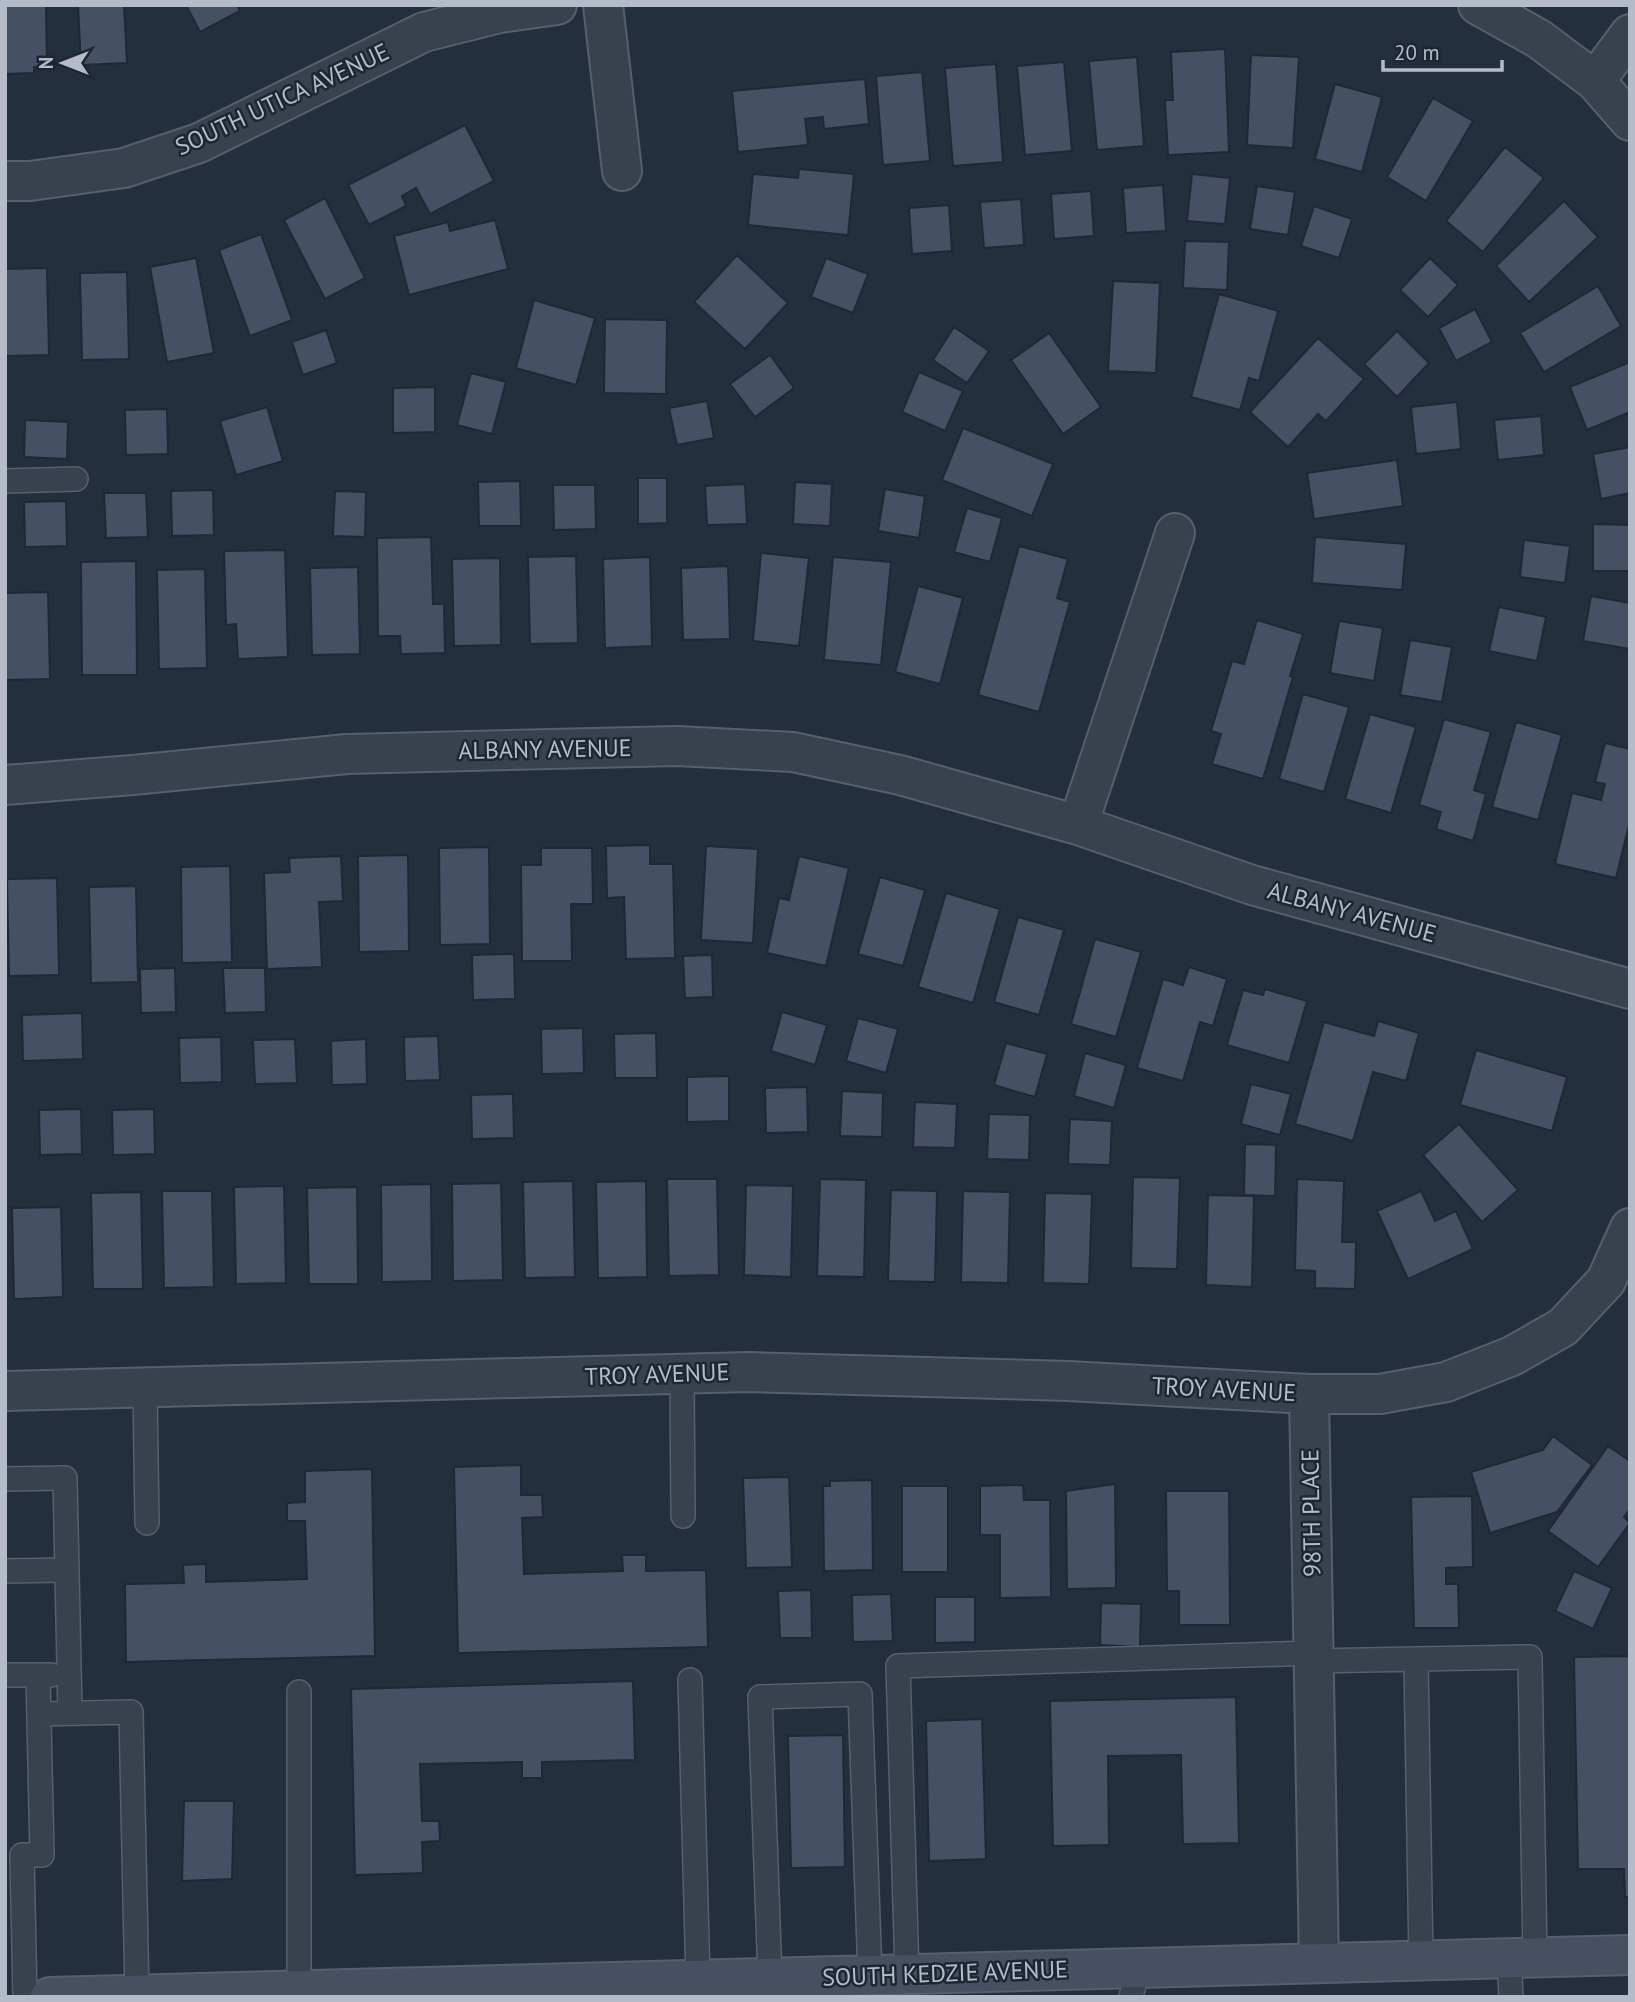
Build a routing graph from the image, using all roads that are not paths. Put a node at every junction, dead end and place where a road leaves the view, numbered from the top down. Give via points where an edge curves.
1 (557, 5) edge
2 (603, 5) edge
3 (1478, 5) edge
4 (1630, 34) edge
5 (1595, 81) junction
6 (1630, 121) edge
7 (622, 171) dead end
8 (5, 181) edge
9 (76, 479) dead end
10 (5, 481) edge
11 (1175, 533) dead end
12 (5, 785) edge
13 (1078, 825) junction
14 (1630, 989) edge
15 (1630, 1228) edge
16 (1618, 1287) edge
17 (682, 1374) junction
18 (145, 1387) junction
19 (5, 1391) edge
20 (1309, 1394) junction
21 (5, 1479) edge
22 (683, 1516) dead end
23 (147, 1523) dead end
24 (67, 1570) junction
25 (5, 1571) edge
26 (1314, 1657) junction
27 (1416, 1659) junction
28 (5, 1675) edge
29 (38, 1675) junction
30 (70, 1675) junction
31 (691, 1680) dead end
32 (299, 1692) dead end
33 (70, 1713) junction
34 (39, 1714) junction
35 (1630, 1955) edge
36 (1522, 1958) junction
37 (1421, 1960) junction
38 (1319, 1963) junction
39 (870, 1975) junction
40 (770, 1978) junction
41 (698, 1980) junction
42 (1135, 1982) edge
43 (1023, 1984) edge
44 (907, 1985) edge
45 (299, 1993) edge
46 (137, 1994) junction
47 (25, 1997) edge
48 (50, 1997) edge
49 (1511, 1997) edge

1 - 8 street, SOUTH UTICA AVENUE via 500,13 424,32 199,143 124,168
2 - 7 street
3 - 5 street via 1539,39
4 - 5 street
5 - 6 street
9 - 10 lane
11 - 13 street
12 - 13 street, ALBANY AVENUE via 347,754 677,746 793,752 900,775
13 - 14 street, ALBANY AVENUE via 1252,885
15 - 16 street
16 - 20 street via 1563,1327 1512,1356 1446,1382 1380,1394
17 - 18 street, TROY AVENUE
17 - 20 street, TROY AVENUE via 1055,1380
17 - 22 lane
18 - 19 street, TROY AVENUE
18 - 23 lane
20 - 26 street, 98TH PLACE
21 - 24 lane via 65,1478
24 - 25 lane
24 - 30 lane
26 - 27 lane
26 - 38 street, 98TH PLACE
26 - 44 lane via 898,1665
27 - 36 lane via 1530,1657
27 - 37 lane
28 - 29 lane
29 - 30 lane
29 - 34 lane
30 - 33 lane
31 - 41 lane
32 - 45 lane
33 - 34 lane
33 - 46 lane via 131,1712
34 - 47 lane via 42,1855 22,1855
35 - 36 main road, SOUTH KEDZIE AVENUE
36 - 37 main road, SOUTH KEDZIE AVENUE
36 - 49 lane
37 - 38 main road, SOUTH KEDZIE AVENUE
38 - 42 main road, SOUTH KEDZIE AVENUE
39 - 40 main road, SOUTH KEDZIE AVENUE
39 - 40 lane via 860,1693 760,1697
39 - 44 main road, SOUTH KEDZIE AVENUE
40 - 41 main road, SOUTH KEDZIE AVENUE
41 - 45 main road, SOUTH KEDZIE AVENUE
42 - 43 main road, SOUTH KEDZIE AVENUE
43 - 44 main road, SOUTH KEDZIE AVENUE
45 - 46 main road, SOUTH KEDZIE AVENUE
46 - 48 main road, SOUTH KEDZIE AVENUE

